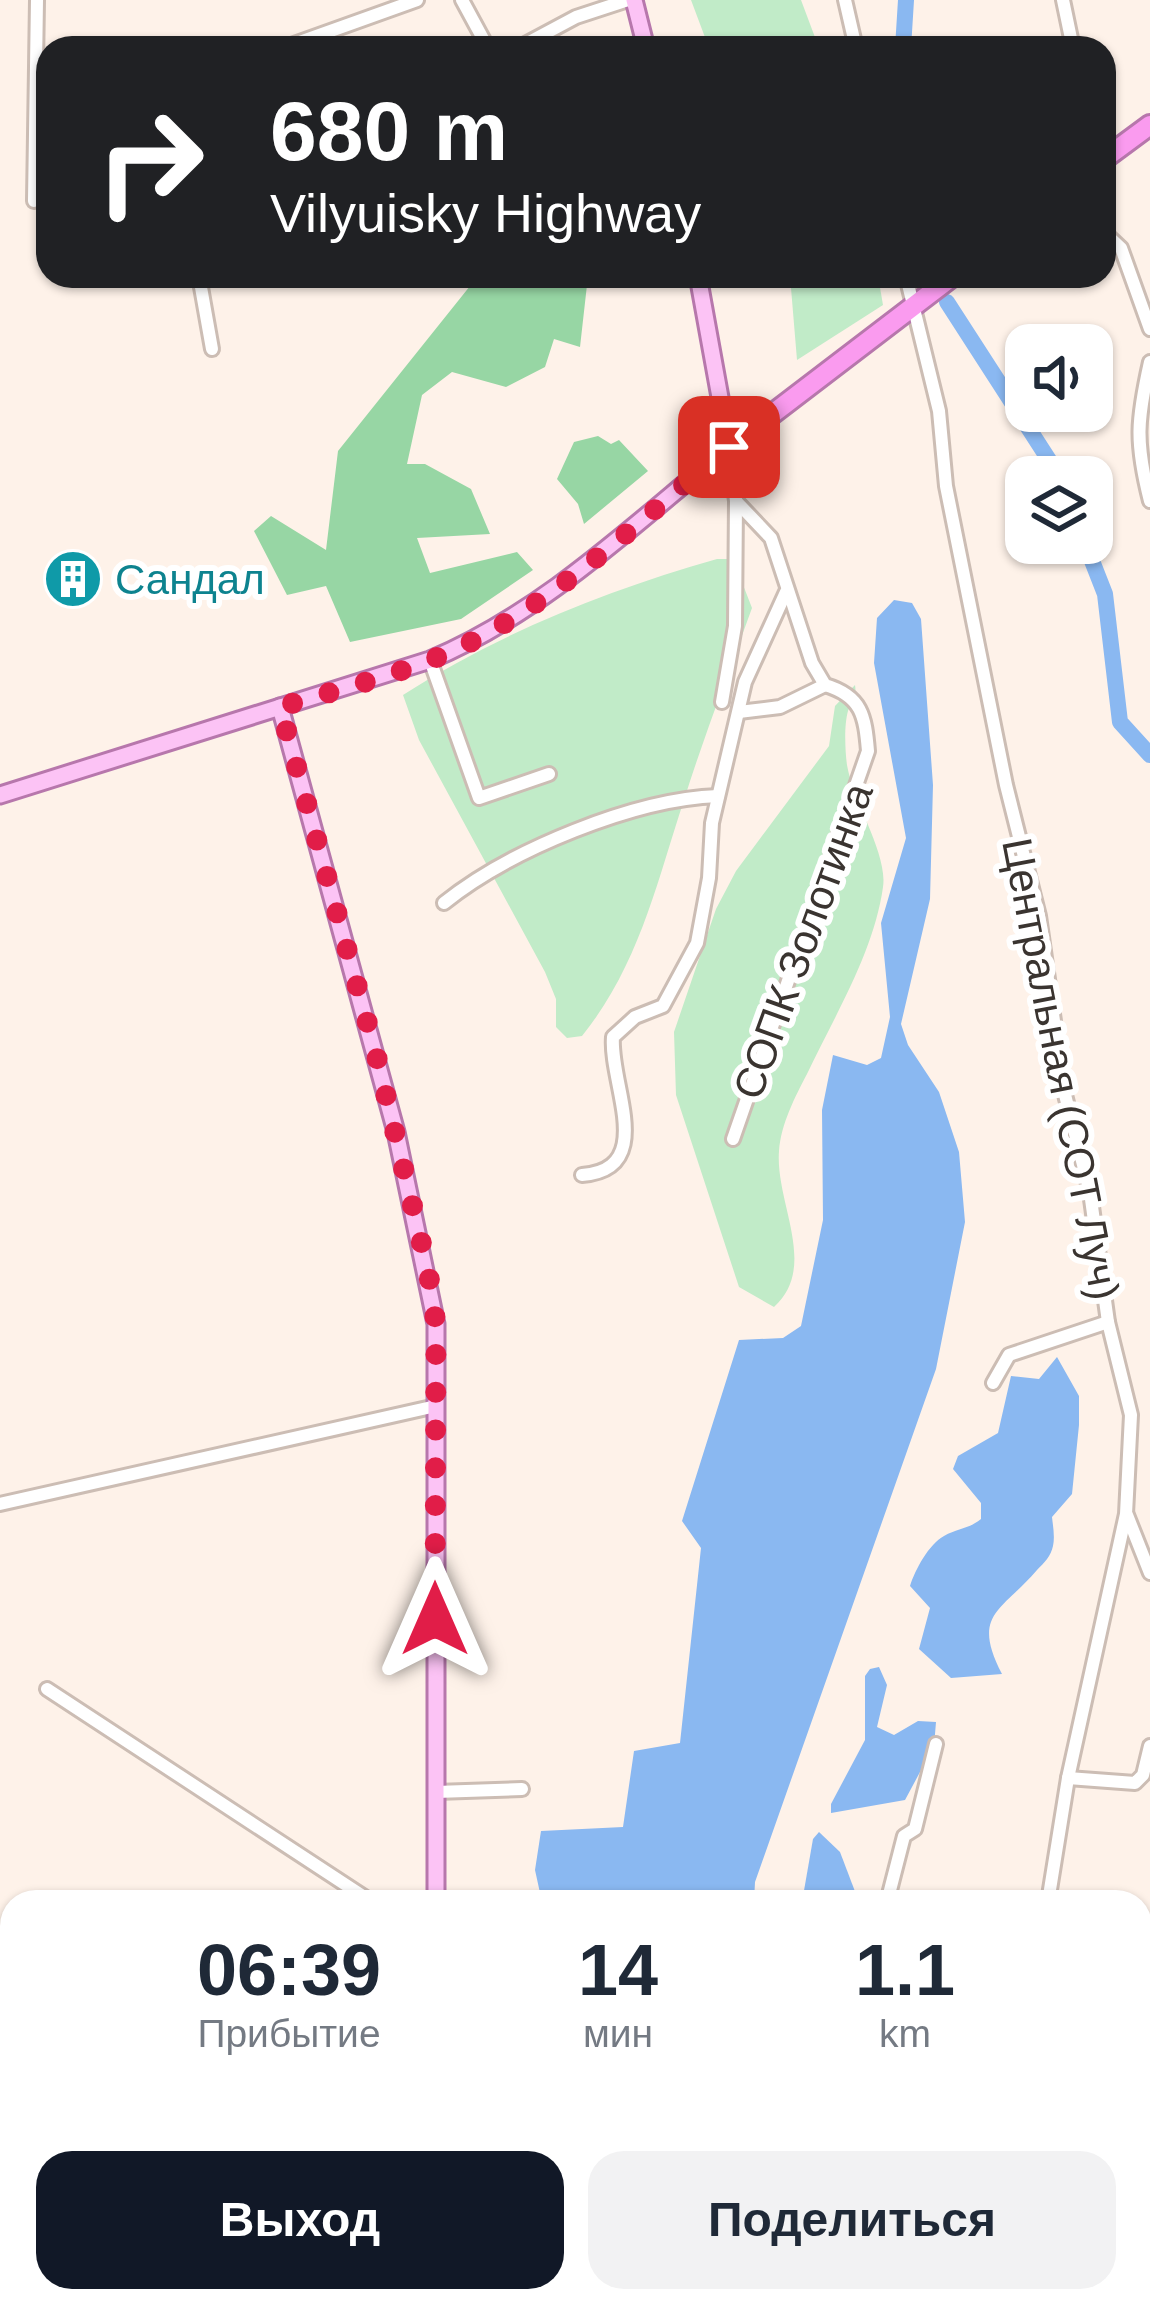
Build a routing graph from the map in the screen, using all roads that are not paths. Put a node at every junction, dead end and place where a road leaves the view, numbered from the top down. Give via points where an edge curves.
1 (38, 0) edge
2 (417, 0) edge
3 (462, 0) edge
4 (631, 0) edge
5 (844, 0) edge
6 (1063, 0) edge
7 (37, 36) edge
8 (316, 36) edge
9 (482, 36) edge
10 (540, 36) edge
11 (642, 36) edge
12 (853, 36) edge
13 (1070, 36) edge
14 (36, 100) edge
15 (1150, 125) edge
16 (1116, 150) edge
17 (34, 201) dead end
18 (1116, 243) edge
19 (201, 288) edge
20 (700, 288) edge
21 (908, 288) edge
22 (938, 288) edge
23 (912, 308) junction
24 (1150, 329) edge
25 (212, 349) dead end
26 (1150, 362) edge
27 (729, 447) junction
28 (736, 500) junction
29 (1150, 501) edge
30 (786, 592) junction
31 (430, 660) junction
32 (825, 685) junction
33 (722, 701) dead end
34 (280, 707) junction
35 (740, 712) junction
36 (549, 774) dead end
37 (0, 795) edge
38 (718, 796) junction
39 (444, 903) dead end
40 (733, 1138) dead end
41 (582, 1175) dead end
42 (1108, 1322) junction
43 (993, 1383) dead end
44 (436, 1406) junction
45 (0, 1504) edge
46 (1126, 1514) junction
47 (1150, 1573) edge
48 (47, 1689) dead end
49 (936, 1744) dead end
50 (1150, 1746) edge
51 (1068, 1778) junction
52 (522, 1790) dead end
53 (436, 1792) junction
54 (354, 1890) edge
55 (436, 1890) edge
56 (890, 1890) edge
57 (1050, 1890) edge

1 - 7 street
2 - 8 street
3 - 9 street
4 - 10 street
4 - 11 main road
5 - 12 street
6 - 13 street
14 - 17 street
15 - 16 highway
18 - 24 street
19 - 25 street
20 - 27 main road
21 - 23 street, Центральная (СОТ Луч)
22 - 23 highway
23 - 27 highway
23 - 42 street, Центральная (СОТ Луч) via 1039,916
26 - 29 street via 1137,423
27 - 28 street
27 - 31 main road via 542,598
28 - 30 street, СОПК Золотинка via 771,538
28 - 33 street via 735,626
30 - 32 street, СОПК Золотинка
30 - 35 street via 750,666
31 - 34 main road
31 - 36 street via 479,798
32 - 35 street via 780,707
32 - 40 street, СОПК Золотинка via 862,709 866,765
34 - 37 main road
34 - 44 main road via 428,1270
35 - 38 street
38 - 39 street via 677,798 610,820 498,864
38 - 41 street via 698,943 663,1006 614,1037 611,1061 627,1122 619,1161
42 - 43 street via 1009,1354
42 - 46 street, Центральная (СОТ Луч) via 1131,1415
44 - 45 street
44 - 53 main road
46 - 47 street
46 - 51 street, Центральная (СОТ Луч)
48 - 54 street
49 - 56 street
50 - 51 street via 1135,1783
51 - 57 street, Центральная (СОТ Луч)
52 - 53 street
53 - 55 main road

